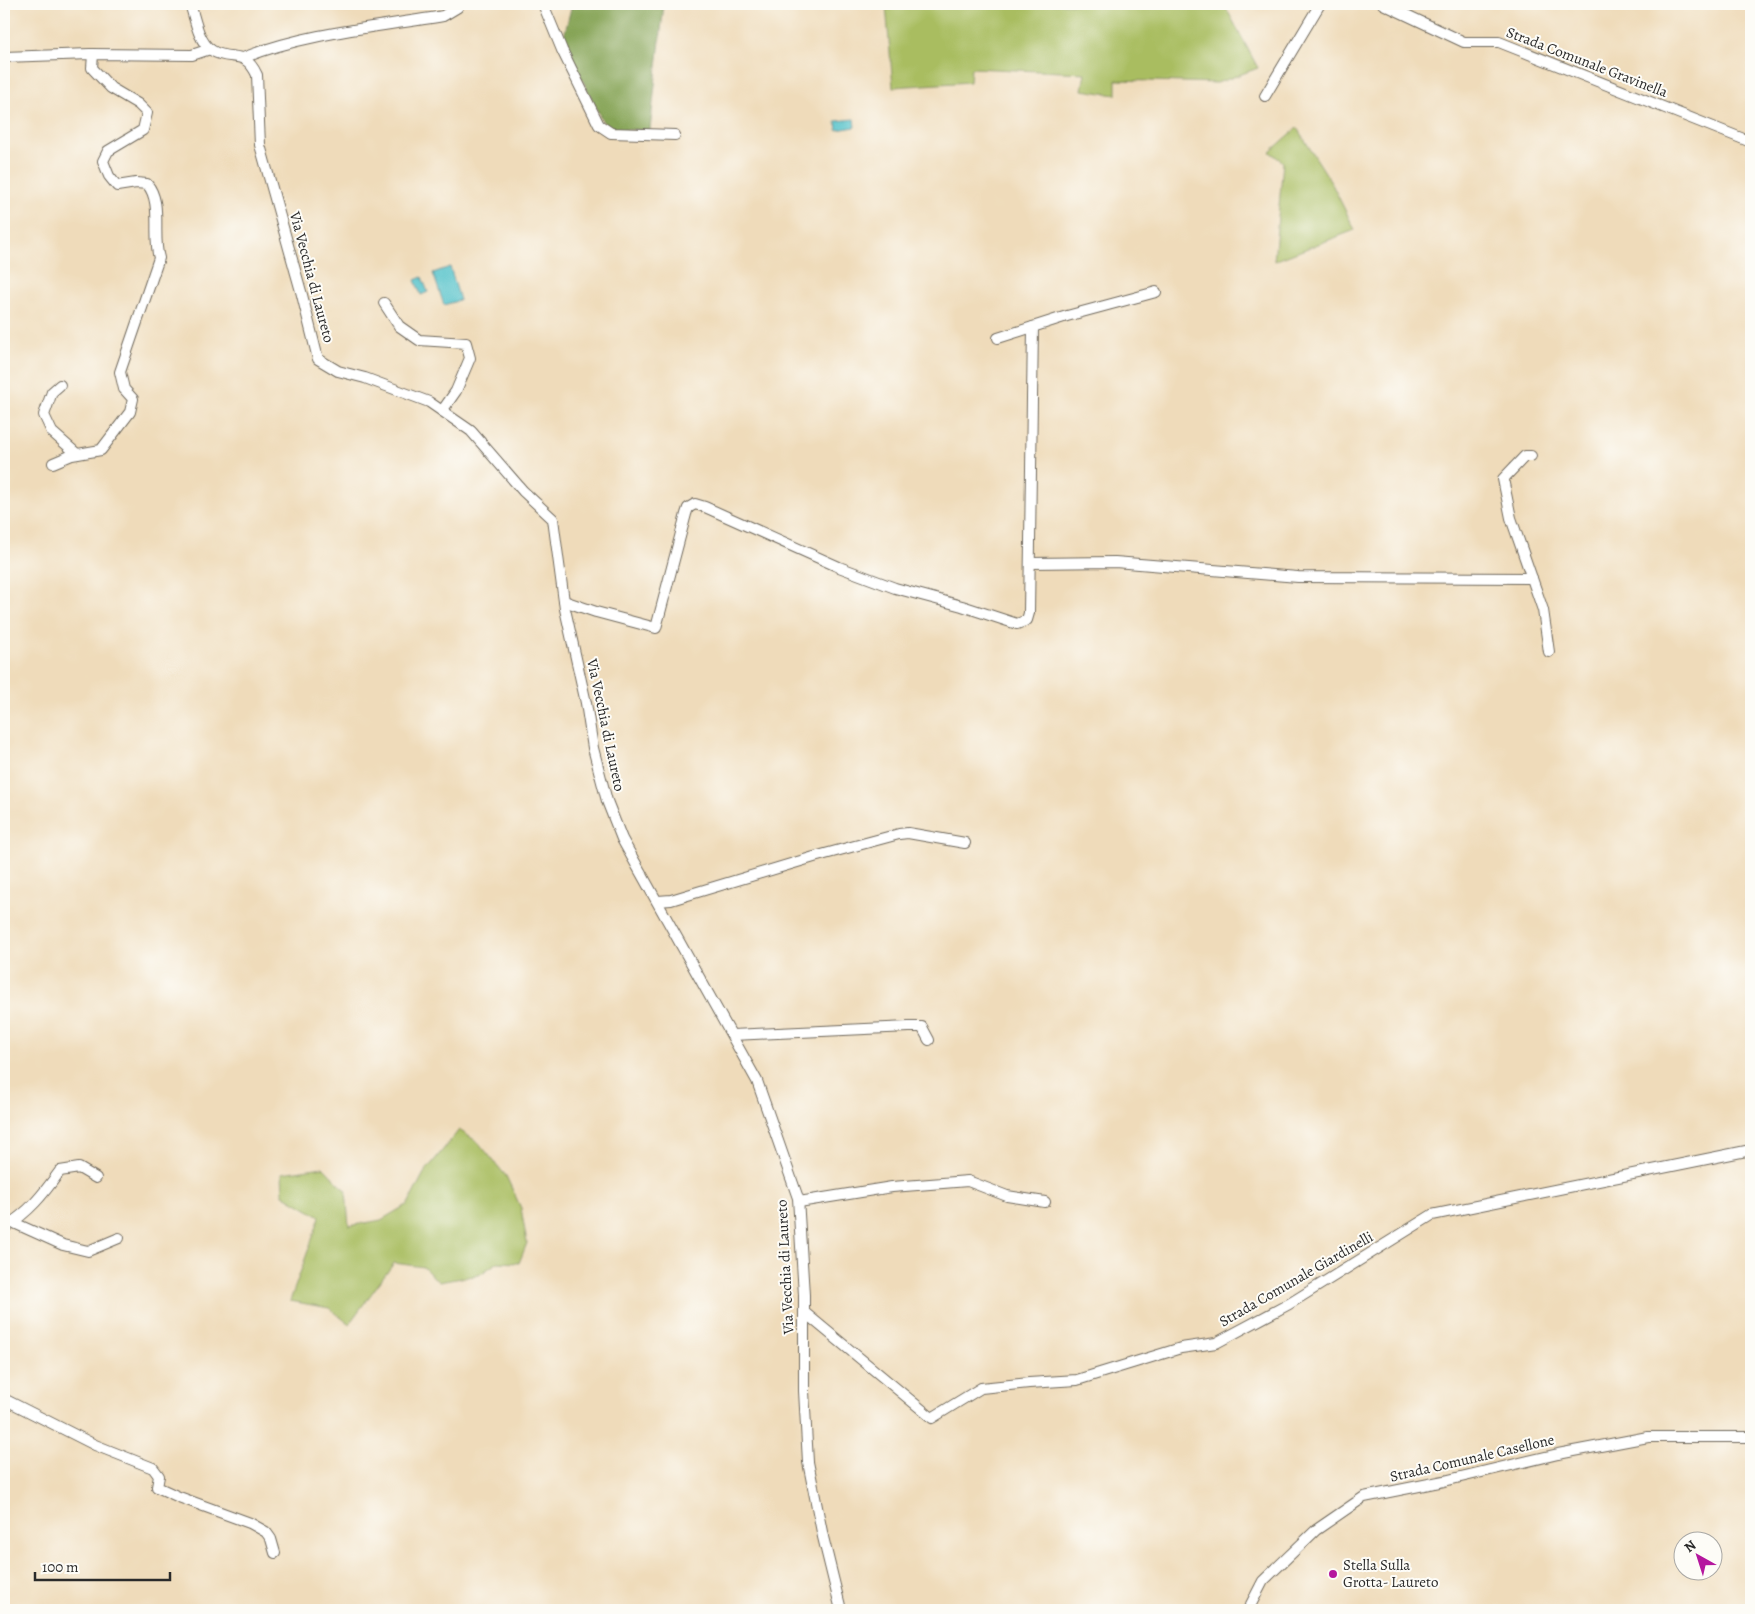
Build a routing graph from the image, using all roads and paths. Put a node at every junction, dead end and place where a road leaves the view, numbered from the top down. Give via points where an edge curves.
1 (190, 4) edge
2 (458, 4) edge
3 (543, 4) edge
4 (1320, 4) edge
5 (1383, 4) edge
6 (210, 49) junction
7 (93, 54) junction
8 (4, 57) edge
9 (243, 58) junction
10 (1265, 96) dead end
11 (675, 135) dead end
12 (1751, 142) edge
13 (1156, 292) dead end
14 (384, 303) dead end
15 (1033, 327) junction
16 (998, 338) dead end
17 (60, 385) dead end
18 (442, 411) junction
19 (76, 454) junction
20 (1531, 456) dead end
21 (53, 462) dead end
22 (1030, 563) junction
23 (1532, 578) junction
24 (564, 601) junction
25 (1549, 652) dead end
26 (964, 843) dead end
27 (658, 901) junction
28 (732, 1035) junction
29 (929, 1040) dead end
30 (1751, 1151) edge
31 (96, 1178) dead end
32 (799, 1202) junction
33 (1045, 1202) dead end
34 (8, 1225) edge
35 (119, 1238) dead end
36 (804, 1312) junction
37 (4, 1399) edge
38 (1751, 1437) edge
39 (275, 1553) dead end
40 (841, 1610) edge
41 (1248, 1610) edge

1 - 6 street via 203,40
2 - 9 street via 443,16 323,36 258,51
3 - 11 street via 599,125 611,133
4 - 10 street
5 - 12 street, Strada Comunale Gravinella via 1464,42 1499,42
6 - 7 street via 192,55
6 - 9 street via 222,55
7 - 8 street
7 - 19 street via 92,68 111,88 147,113 143,130 108,151 103,161 108,176 117,186 147,184 153,191 159,258 120,372 124,389 132,399 130,412 101,450
9 - 18 street, Via Vecchia di Laureto via 253,67 256,76 260,145 318,359 338,371 429,402
13 - 15 street
14 - 18 street via 399,326 419,340 466,343 470,358 456,391
15 - 16 street
15 - 22 street
17 - 19 street via 52,392 44,415 52,432
18 - 24 street, Via Vecchia di Laureto via 471,431 523,491 553,519
19 - 21 street
20 - 23 street via 1525,456 1503,479 1511,518
22 - 23 street via 1115,562 1298,577
22 - 24 street via 1029,613 1027,620 1017,624 895,588 695,504 688,508 686,514 656,628
23 - 25 street via 1544,610
24 - 27 street, Via Vecchia di Laureto via 593,748 607,801 622,839
26 - 27 street via 899,834 671,900
27 - 28 street, Via Vecchia di Laureto
28 - 29 street via 922,1027
28 - 32 street, Via Vecchia di Laureto via 757,1081
30 - 36 street, Strada Comunale Giardinelli via 1432,1215 1289,1304 1216,1343 1181,1348 1077,1380 981,1388 932,1418
31 - 34 street via 79,1168 60,1172 41,1198
32 - 33 street via 892,1187 968,1181 1006,1196
32 - 36 street, Via Vecchia di Laureto
34 - 35 street via 88,1251
36 - 40 street, Via Vecchia di Laureto via 808,1462
37 - 39 street via 95,1445 154,1468 159,1476 157,1487 250,1523 266,1532
38 - 41 street, Strada Comunale Casellone via 1648,1437 1364,1497 1316,1530 1263,1581

